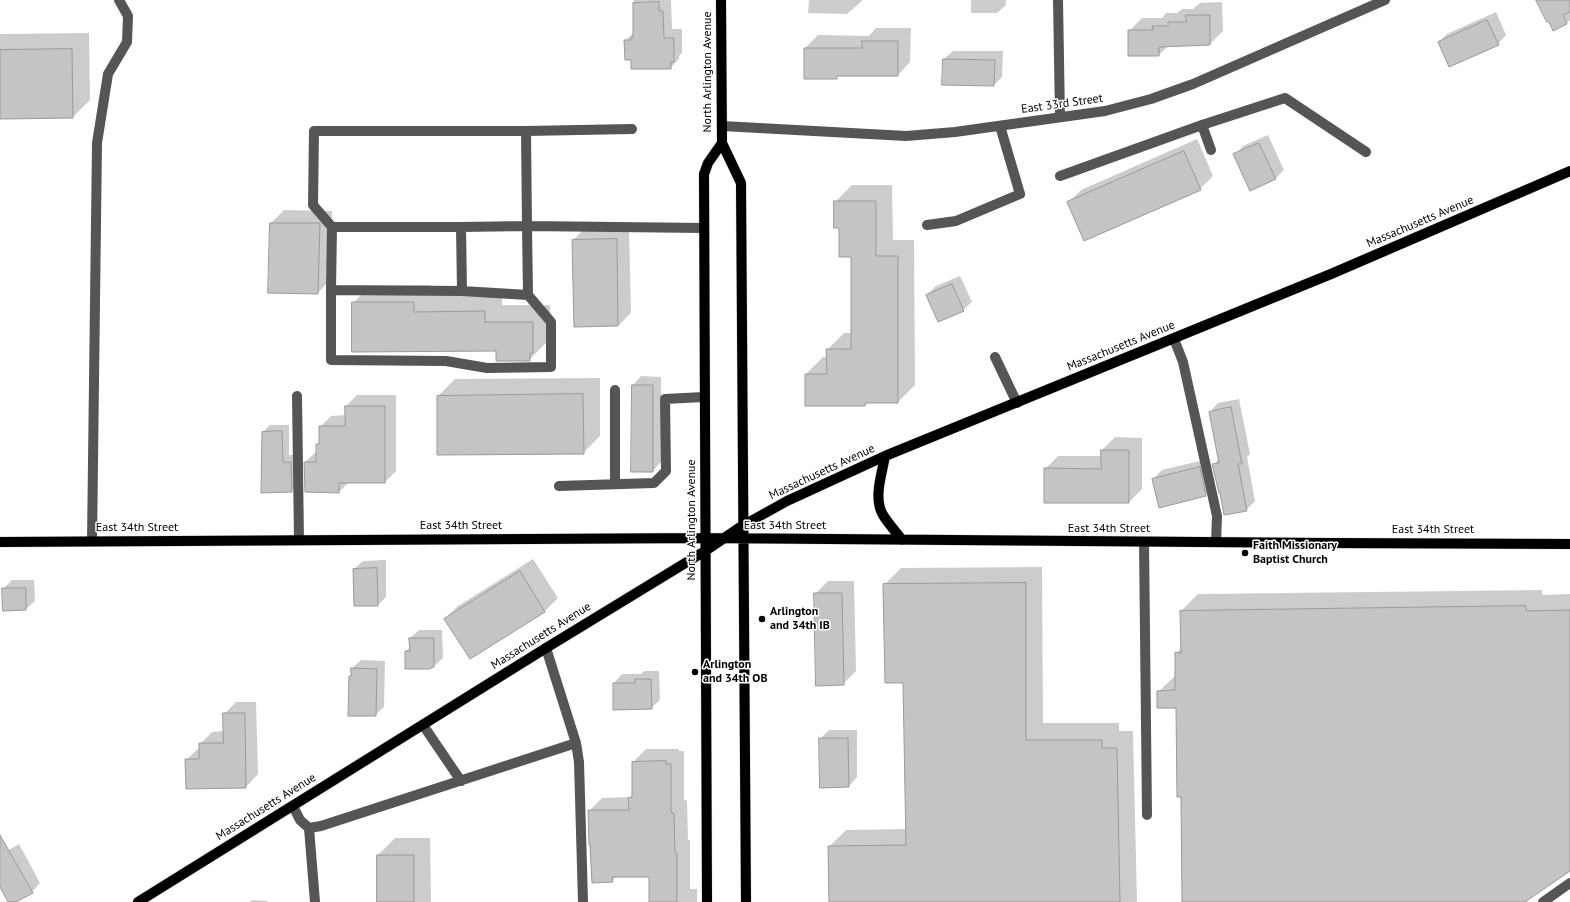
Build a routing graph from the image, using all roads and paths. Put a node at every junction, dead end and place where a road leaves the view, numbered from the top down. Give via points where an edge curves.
1 (119, 0) edge
2 (721, 0) edge
3 (1058, 0) edge
4 (1379, 1) edge
5 (1060, 117) junction
6 (1202, 125) junction
7 (722, 126) junction
8 (1000, 126) junction
9 (632, 129) dead end
10 (526, 131) junction
11 (722, 143) junction
12 (1211, 150) dead end
13 (1366, 152) dead end
14 (1570, 171) edge
15 (1060, 176) dead end
16 (927, 224) dead end
17 (527, 226) junction
18 (332, 227) junction
19 (461, 227) junction
20 (704, 228) junction
21 (331, 290) junction
22 (462, 291) junction
23 (528, 295) junction
24 (1174, 339) junction
25 (995, 357) dead end
26 (615, 390) dead end
27 (298, 396) dead end
28 (704, 397) junction
29 (1017, 402) junction
30 (885, 456) junction
31 (615, 484) junction
32 (559, 486) dead end
33 (742, 526) junction
34 (705, 538) junction
35 (725, 538) junction
36 (743, 538) junction
37 (299, 540) junction
38 (902, 540) junction
39 (92, 541) junction
40 (0, 542) edge
41 (1144, 542) junction
42 (1216, 542) junction
43 (1570, 544) edge
44 (705, 551) junction
45 (546, 648) junction
46 (422, 725) junction
47 (576, 743) junction
48 (461, 781) junction
49 (293, 806) junction
50 (1147, 814) dead end
51 (310, 828) junction
52 (1570, 883) edge
53 (138, 902) edge
54 (314, 902) edge
55 (583, 902) edge
56 (707, 902) edge
57 (746, 902) edge
58 (1543, 902) edge

1 - 39 street via 128,16 127,42 108,74 97,143
2 - 7 main road, North Arlington Avenue
3 - 5 street
4 - 5 street, East 33rd Street via 1193,84 1151,99 1105,111
5 - 8 street, East 33rd Street
6 - 12 street
6 - 13 street via 1285,98
6 - 15 street
7 - 8 street, East 33rd Street via 906,136
7 - 11 main road, North Arlington Avenue
8 - 16 street via 1020,194 956,221
9 - 10 street
10 - 17 street
10 - 18 street via 314,130 313,205
11 - 20 main road, North Arlington Avenue via 705,170
11 - 33 main road, North Arlington Avenue via 741,183
14 - 24 main road, Massachusetts Avenue
17 - 19 street
17 - 20 street
17 - 23 street
18 - 19 street
18 - 21 street
19 - 22 street
20 - 28 main road, North Arlington Avenue
21 - 22 street
21 - 23 street via 331,360 446,361 487,368 551,367 551,322
22 - 23 street
24 - 29 main road, Massachusetts Avenue
24 - 42 street via 1183,362 1217,516
25 - 29 street
26 - 31 street
27 - 37 street
28 - 31 street via 665,399 666,471 654,483
28 - 34 main road, North Arlington Avenue
29 - 30 main road, Massachusetts Avenue
30 - 33 main road, Massachusetts Avenue via 787,501
30 - 38 main road via 879,483 879,502 883,515
31 - 32 street
33 - 35 main road, Massachusetts Avenue
33 - 36 main road, North Arlington Avenue
34 - 35 main road, East 34th Street
34 - 37 main road, East 34th Street
34 - 44 main road, North Arlington Avenue
35 - 36 main road, East 34th Street
35 - 44 main road, Massachusetts Avenue
36 - 38 main road, East 34th Street
36 - 57 main road, North Arlington Avenue
37 - 39 main road, East 34th Street
38 - 41 main road, East 34th Street
39 - 40 main road, East 34th Street
41 - 42 main road, East 34th Street
41 - 50 street
42 - 43 main road, East 34th Street
44 - 45 main road, Massachusetts Avenue
44 - 56 main road, North Arlington Avenue
45 - 46 main road, Massachusetts Avenue
45 - 47 street
46 - 48 street
46 - 49 main road, Massachusetts Avenue
47 - 48 street
47 - 55 street via 579,762
48 - 51 street
49 - 51 street via 300,820
49 - 53 main road, Massachusetts Avenue
51 - 54 street
52 - 58 street

